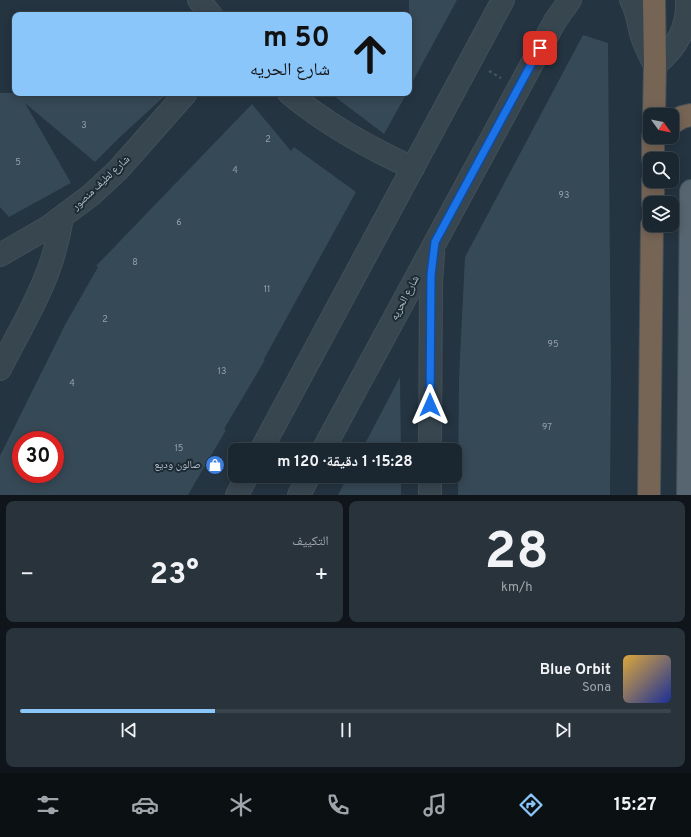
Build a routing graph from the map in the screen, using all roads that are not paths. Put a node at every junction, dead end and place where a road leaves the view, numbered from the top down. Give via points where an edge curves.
1 (199, 0) edge
2 (503, 0) edge
3 (570, 0) edge
4 (631, 0) edge
5 (654, 0) edge
6 (687, 0) edge
7 (209, 12) edge
8 (655, 65) junction
9 (183, 96) edge
10 (292, 96) edge
11 (654, 108) edge
12 (691, 115) edge
13 (679, 119) edge
14 (413, 168) junction
15 (691, 191) edge
16 (62, 218) junction
17 (652, 232) edge
18 (435, 242) junction
19 (0, 255) edge
20 (0, 369) edge
21 (265, 443) edge
22 (327, 443) edge
23 (430, 443) edge
24 (243, 483) edge
25 (305, 483) edge
26 (430, 483) edge
27 (237, 495) edge
28 (299, 495) edge
29 (430, 495) edge
30 (649, 495) edge
31 (688, 495) edge

1 - 7 street
2 - 14 street
3 - 18 street, شارع الحريه via 555,21
4 - 8 street via 641,33
5 - 8 highway
6 - 8 street via 687,15 679,38 669,53
8 - 11 highway
9 - 16 street, شارع لطيف منصور via 118,170
10 - 14 street via 345,133
12 - 13 highway
14 - 21 street
15 - 31 main road
16 - 19 street, شارع لطيف منصور
16 - 20 street via 55,252 43,286
17 - 30 highway
18 - 22 street, شارع الحريه
18 - 23 street via 431,275
24 - 27 street
25 - 28 street
26 - 29 street

